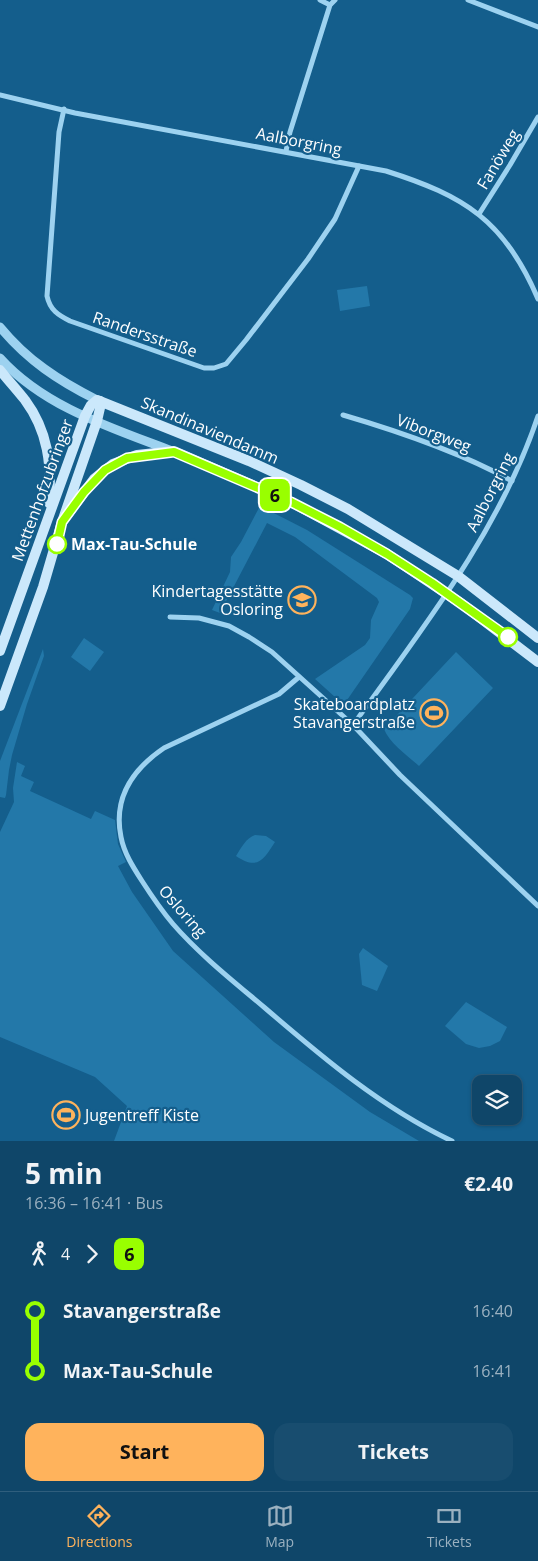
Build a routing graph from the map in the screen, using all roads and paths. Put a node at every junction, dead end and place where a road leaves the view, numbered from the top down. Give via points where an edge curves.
1 (320, 0) edge
2 (335, 0) edge
3 (468, 0) edge
4 (330, 5) junction
5 (538, 27) edge
6 (1, 96) edge
7 (64, 109) junction
8 (538, 118) edge
9 (286, 151) junction
10 (359, 166) junction
11 (478, 214) junction
12 (538, 299) edge
13 (0, 327) edge
14 (0, 358) edge
15 (0, 370) edge
16 (98, 401) junction
17 (343, 415) dead end
18 (85, 416) junction
19 (538, 416) edge
20 (97, 421) junction
21 (174, 452) junction
22 (512, 481) junction
23 (48, 516) junction
24 (62, 522) junction
25 (458, 576) junction
26 (447, 593) junction
27 (170, 617) dead end
28 (538, 638) edge
29 (0, 651) edge
30 (538, 662) edge
31 (299, 677) junction
32 (0, 706) edge
33 (353, 725) junction
34 (538, 906) edge
35 (452, 1141) edge

1 - 4 street
2 - 4 street
3 - 5 street
4 - 9 street
6 - 7 street, Aalborgring
7 - 9 street, Aalborgring
7 - 10 street, Randersstraße via 60,122 47,296 52,310 70,321 204,368 226,364 246,340 335,219
8 - 11 street, Fanöweg
9 - 10 street, Aalborgring
10 - 11 street, Aalborgring via 425,184 458,199
11 - 12 street, Aalborgring via 505,241
13 - 16 street, Skandinaviendamm via 18,348 48,373
14 - 18 street, Skandinaviendamm via 38,391
15 - 23 main road via 30,408 44,436 50,471
16 - 18 main road, Mettenhofzubringer via 91,405
16 - 20 main road, Mettenhofzubringer
16 - 25 main road, Skandinaviendamm via 301,485
17 - 22 street, Viborgweg via 461,456
18 - 20 street, Skandinaviendamm
18 - 23 main road, Mettenhofzubringer
19 - 22 street, Aalborgring
20 - 21 street, Skandinaviendamm
20 - 24 main road, Mettenhofzubringer
21 - 24 main road, Skandinaviendamm via 137,456 113,464 94,480
21 - 26 main road, Skandinaviendamm via 299,506 387,554
22 - 25 street, Aalborgring
23 - 29 main road, Mettenhofzubringer
24 - 32 main road, Mettenhofzubringer via 44,588
25 - 26 street, Aalborgring
25 - 28 main road, Skandinaviendamm
26 - 30 main road, Skandinaviendamm
26 - 33 street, Aalborgring
27 - 31 street via 208,619 229,626 272,652
31 - 33 street
31 - 35 street, Osloring via 279,694 151,756 131,778 123,793 119,813 121,838 133,867 172,923 220,970 317,1053 394,1109
33 - 34 street

